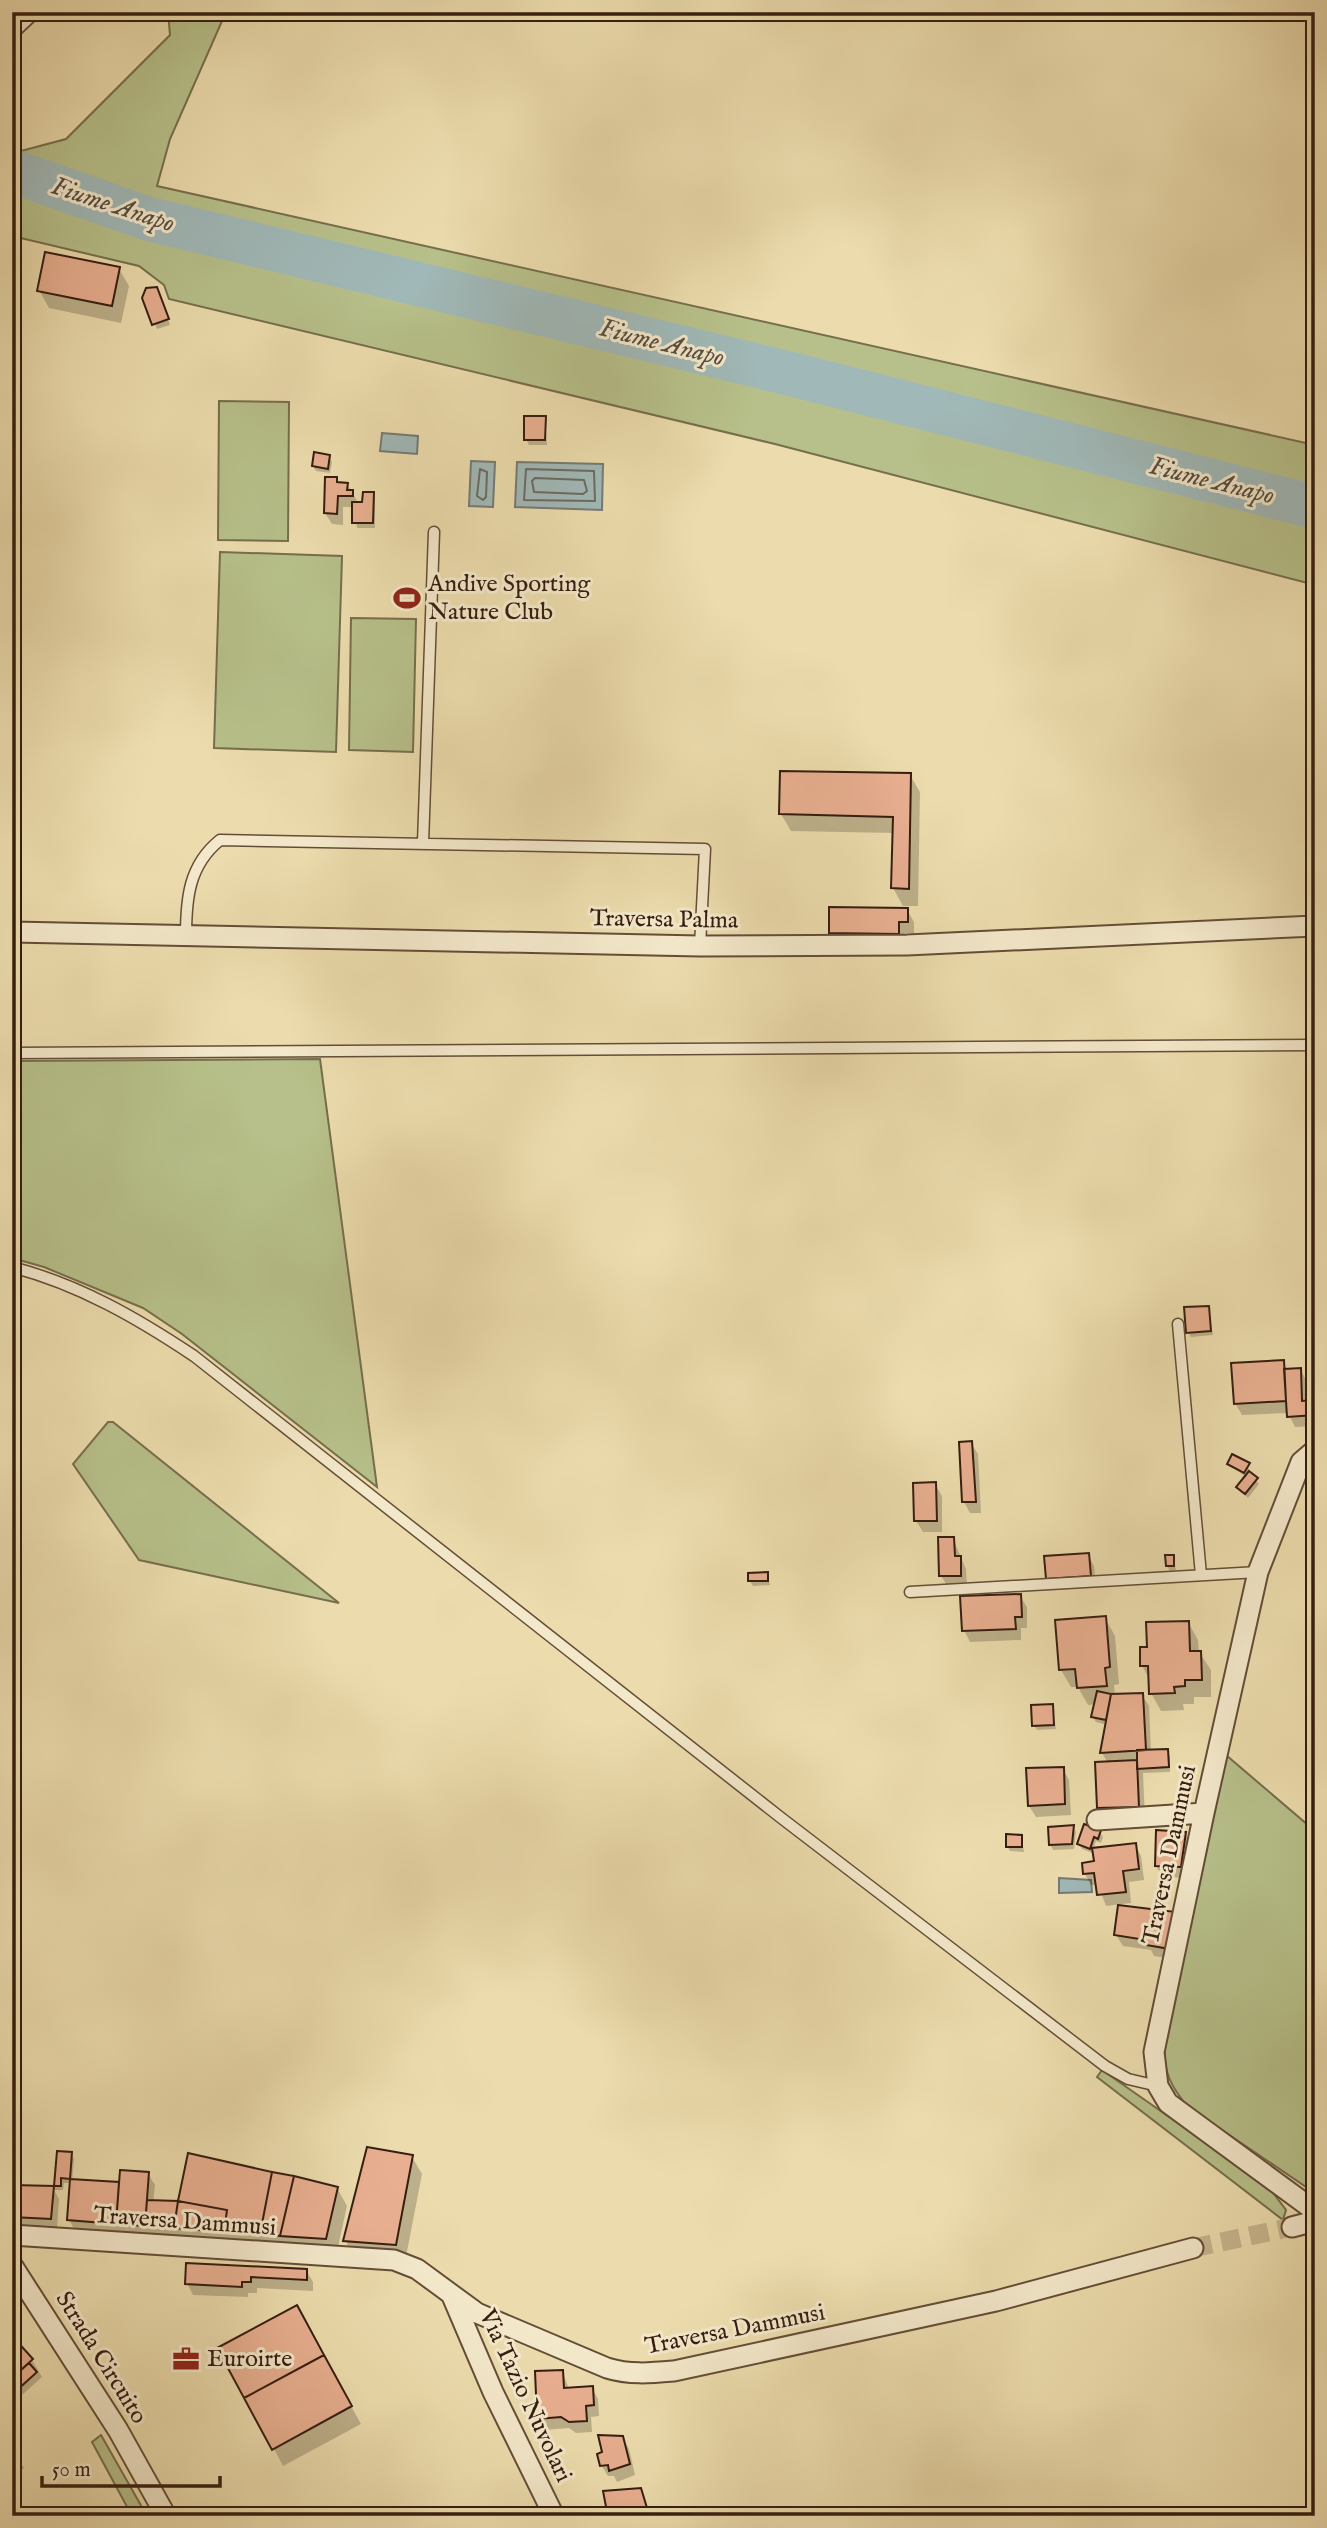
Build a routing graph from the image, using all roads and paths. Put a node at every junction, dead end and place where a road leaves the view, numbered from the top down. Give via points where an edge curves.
1 (29, 12) edge
2 (12, 28) edge
3 (435, 532) dead end
4 (423, 843) junction
5 (1315, 926) edge
6 (12, 932) edge
7 (186, 936) junction
8 (700, 946) junction
9 (1315, 1045) edge
10 (12, 1053) edge
11 (12, 1267) edge
12 (1178, 1324) dead end
13 (1315, 1450) edge
14 (1258, 1572) junction
15 (1201, 1575) junction
16 (911, 1592) dead end
17 (1203, 1813) junction
18 (1097, 1820) dead end
19 (1158, 2086) junction
20 (1315, 2211) edge
21 (1315, 2221) edge
22 (1292, 2227) tunnel mouth
23 (12, 2235) edge
24 (1193, 2248) tunnel mouth
25 (12, 2265) edge
26 (452, 2296) junction
27 (166, 2516) edge
28 (554, 2516) edge

1 - 2 street
3 - 4 lane
4 - 7 lane via 220,840 206,851 193,873 186,900
4 - 8 lane via 705,849
5 - 8 street, Traversa Palma via 907,945
6 - 7 street, Traversa Palma
7 - 8 street, Traversa Palma
9 - 10 lane
11 - 19 lane via 96,1296 194,1356 1105,2066 1128,2079
12 - 15 lane
13 - 14 street, Traversa Dammusi via 1301,1462
14 - 15 lane
14 - 17 street, Traversa Dammusi
15 - 16 lane
17 - 18 street
17 - 19 street, Traversa Dammusi via 1154,2052
19 - 20 street via 1168,2104
21 - 22 street
23 - 26 street, Traversa Dammusi via 394,2260 417,2269
24 - 26 street, Traversa Dammusi via 996,2301 647,2374 621,2373 558,2349 477,2313
25 - 27 street, Strada Circuito via 118,2430
26 - 28 street, Via Tazio Nuvolari

